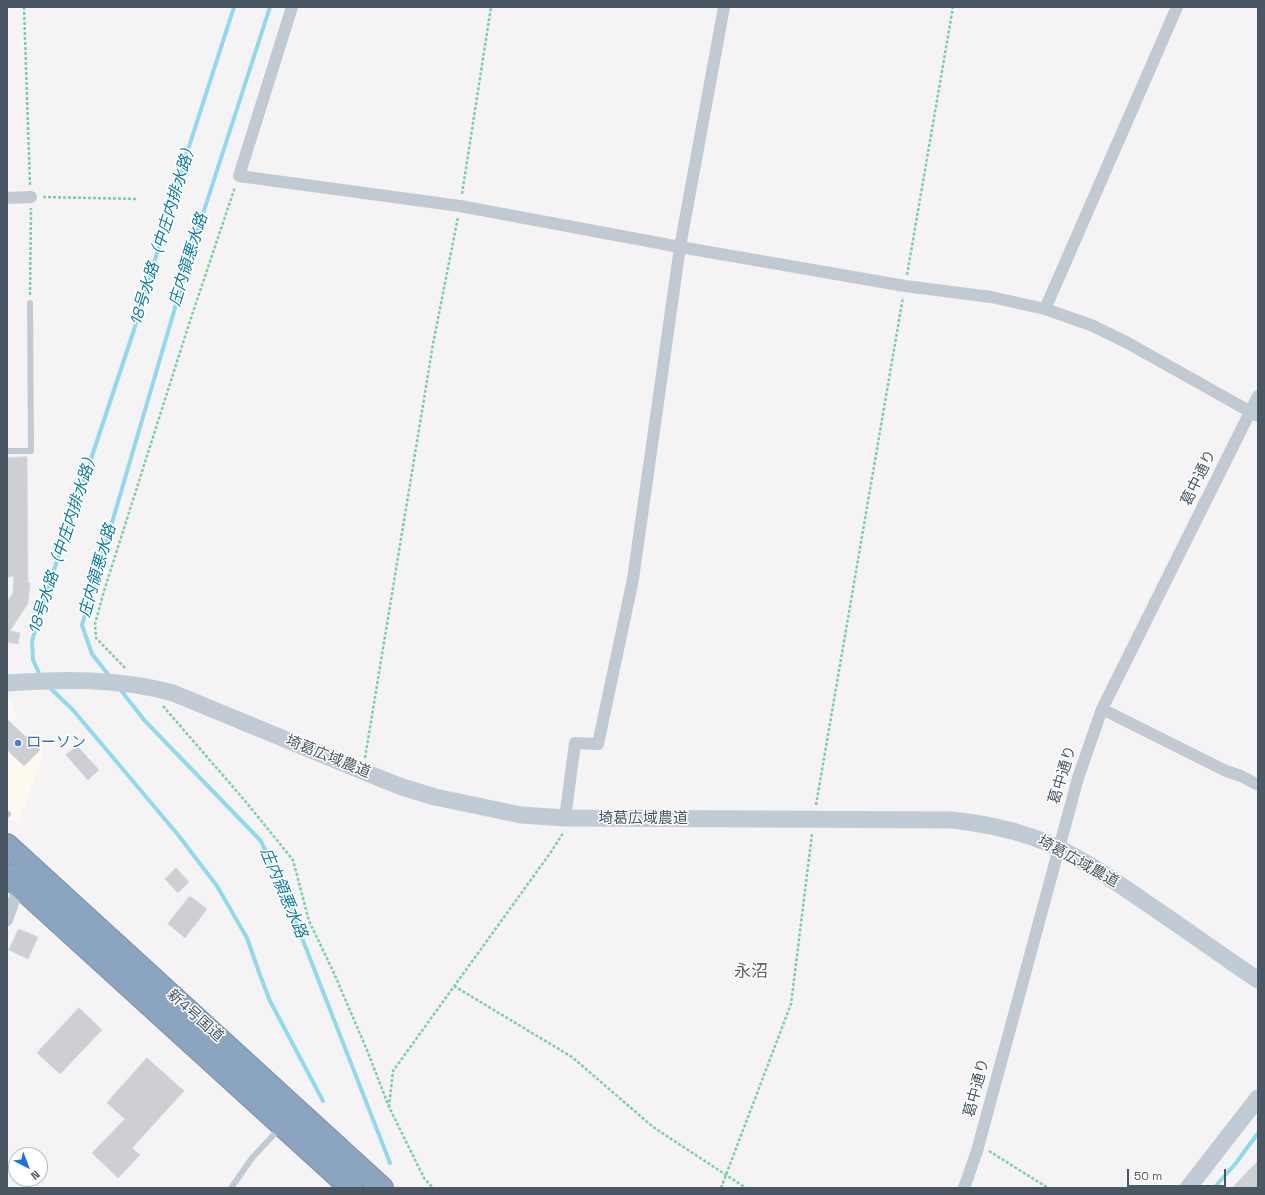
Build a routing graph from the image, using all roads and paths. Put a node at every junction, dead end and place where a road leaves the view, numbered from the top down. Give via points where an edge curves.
1 (24, 7) edge
2 (292, 7) edge
3 (491, 7) edge
4 (724, 7) edge
5 (953, 7) edge
6 (1177, 7) edge
7 (239, 176) junction
8 (31, 197) junction
9 (7, 198) edge
10 (138, 199) dead end
11 (460, 206) junction
12 (680, 247) junction
13 (905, 286) junction
14 (30, 303) joint
15 (1045, 310) junction
16 (1258, 396) edge
17 (1254, 414) edge
18 (7, 451) edge
19 (7, 684) edge
20 (134, 684) junction
21 (160, 689) junction
22 (1102, 708) junction
23 (362, 771) junction
24 (1258, 785) edge
25 (565, 818) junction
26 (814, 820) junction
27 (7, 845) edge
28 (1058, 848) junction
29 (13, 881) edge
30 (7, 920) edge
31 (1258, 980) edge
32 (454, 986) junction
33 (1258, 1098) edge
34 (388, 1107) junction
35 (282, 1126) junction
36 (978, 1148) junction
37 (727, 1176) junction
38 (231, 1188) edge
39 (351, 1188) edge
40 (382, 1188) edge
41 (433, 1188) edge
42 (721, 1188) edge
43 (746, 1188) edge
44 (964, 1188) edge
45 (1048, 1188) edge
46 (1188, 1188) edge

1 - 8 path
2 - 7 street
3 - 11 path
4 - 12 street
5 - 13 path
6 - 15 street
7 - 11 street
7 - 20 path via 190,321 95,624 96,638 129,673
8 - 9 street
8 - 10 path
8 - 14 path
11 - 12 street
11 - 23 path via 433,344
12 - 13 street
12 - 25 street via 633,579 598,744 575,743
13 - 15 street via 991,297
13 - 26 path
14 - 18 lane via 31,451
15 - 17 street via 1091,325 1126,342
16 - 17 street, 葛中通り
17 - 22 street, 葛中通り
19 - 20 street, 埼葛広域農道 via 66,680
20 - 21 street, 埼葛広域農道
21 - 23 street, 埼葛広域農道
21 - 34 path via 158,700 293,860 309,921 367,1050
22 - 24 street
22 - 28 street, 葛中通り
23 - 25 street, 埼葛広域農道 via 435,797 521,815
25 - 26 street, 埼葛広域農道
25 - 32 path via 563,834
26 - 28 street, 埼葛広域農道 via 952,820 978,823 1032,837
26 - 37 path via 791,1004
27 - 40 highway, 新4号国道
28 - 31 street, 埼葛広域農道 via 1104,874
28 - 36 street, 葛中通り
29 - 30 street
29 - 35 highway, 新4号国道
32 - 34 path via 393,1070
32 - 37 path via 572,1057 653,1127
33 - 46 street
34 - 41 path via 424,1178
35 - 38 lane via 252,1158
35 - 39 highway, 新4号国道
36 - 44 street, 葛中通り
36 - 45 path via 989,1151
37 - 42 path
37 - 43 path

